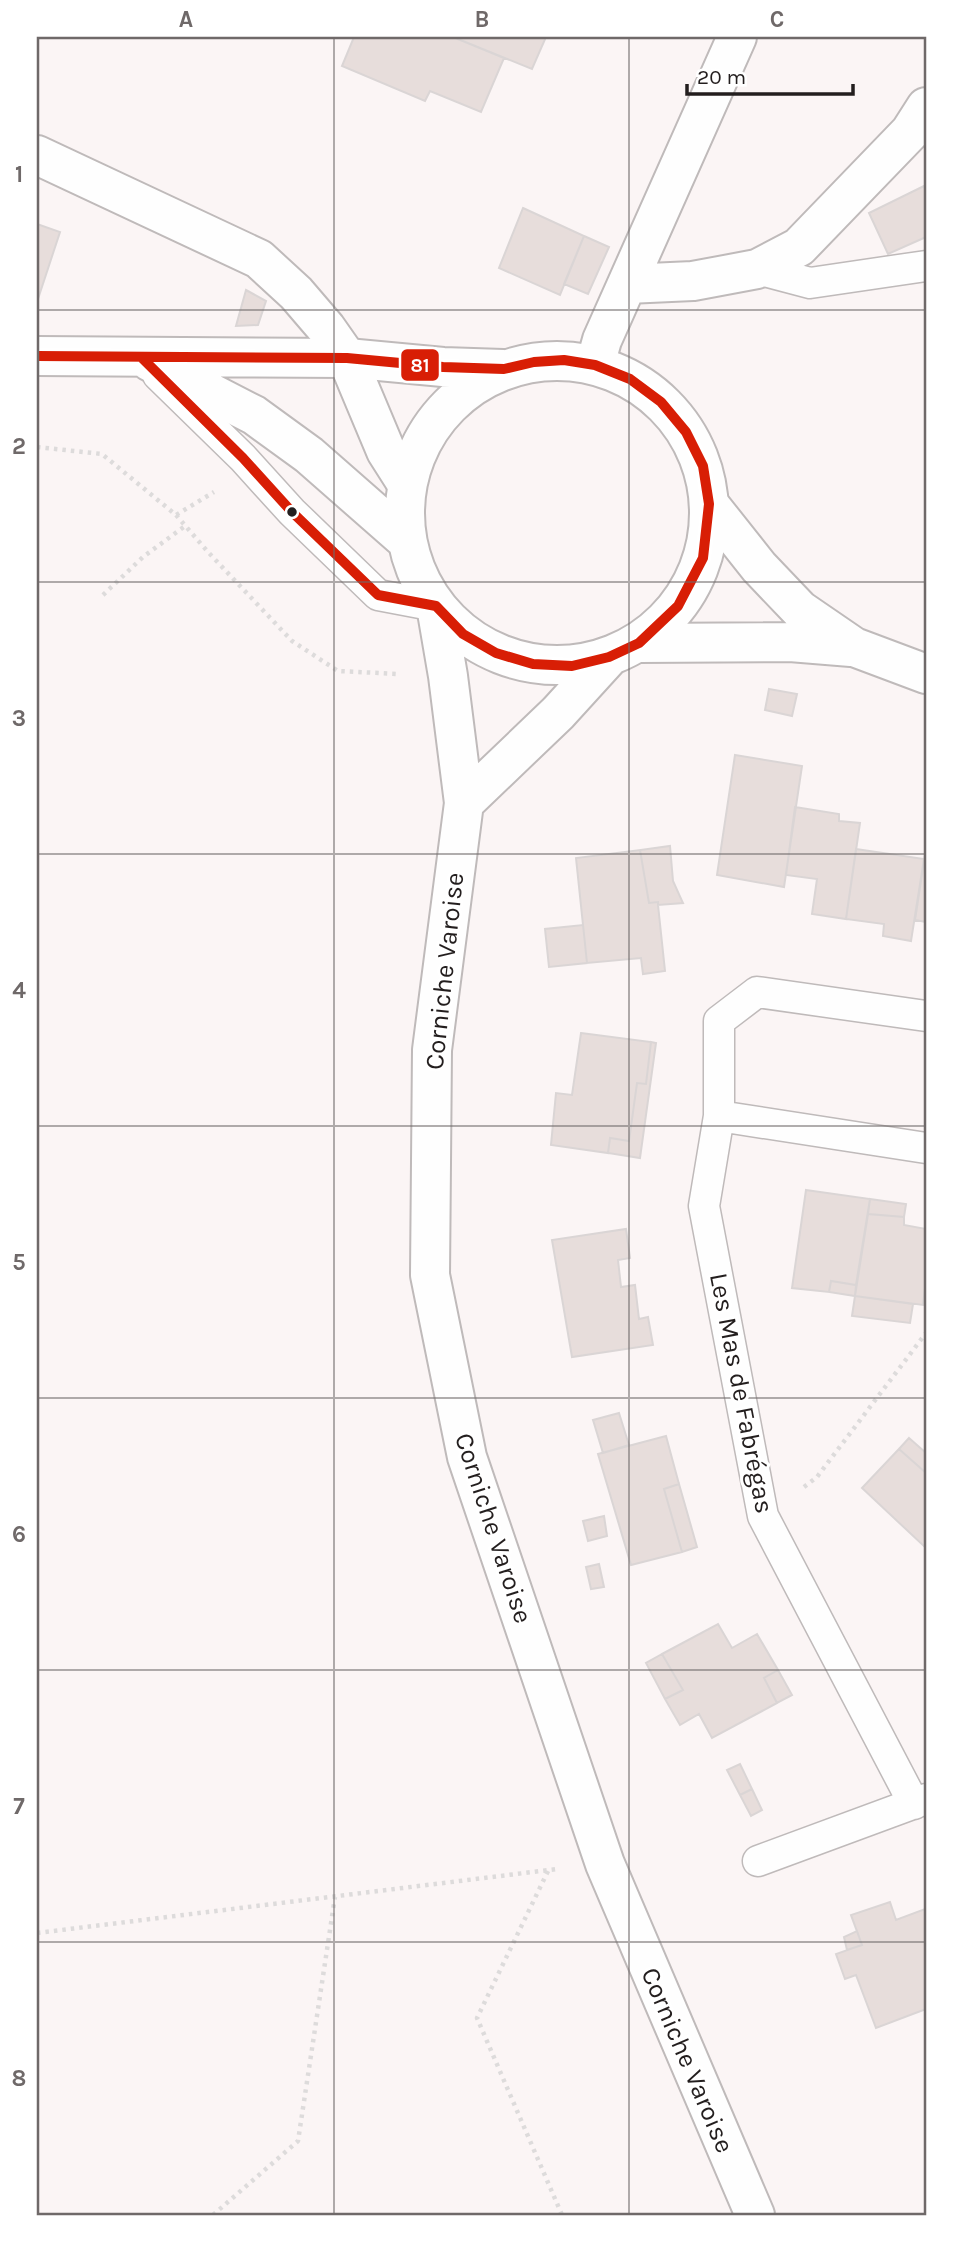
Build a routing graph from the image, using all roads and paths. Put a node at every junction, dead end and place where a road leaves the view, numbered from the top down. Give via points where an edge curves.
1 (737, 37) edge
2 (926, 107) edge
3 (37, 155) edge
4 (926, 266) edge
5 (757, 269) junction
6 (627, 284) junction
7 (37, 356) edge
8 (141, 357) junction
9 (347, 358) junction
10 (595, 365) junction
11 (504, 369) junction
12 (37, 447) edge
13 (407, 484) junction
14 (219, 490) dead end
15 (709, 505) junction
16 (176, 515) junction
17 (185, 526) junction
18 (407, 541) junction
19 (103, 595) dead end
20 (436, 606) junction
21 (854, 647) junction
22 (624, 650) junction
23 (926, 674) edge
24 (448, 676) junction
25 (464, 803) junction
26 (926, 1016) edge
27 (719, 1116) junction
28 (926, 1148) edge
29 (926, 1333) edge
30 (763, 1516) junction
31 (920, 1801) edge
32 (758, 1861) dead end
33 (605, 1864) junction
34 (549, 1870) junction
35 (335, 1896) junction
36 (37, 1933) edge
37 (213, 2215) edge
38 (562, 2215) edge
39 (755, 2215) edge

1 - 6 street
2 - 5 street via 910,132 799,247
3 - 9 street via 259,259 296,293
4 - 5 lane via 810,283
5 - 6 street via 693,281
6 - 10 street
7 - 8 street
8 - 9 street
8 - 18 street via 254,415 309,455
8 - 20 lane via 378,595
9 - 11 street
9 - 13 street via 386,451
10 - 11 street via 564,360
10 - 15 street via 630,379 661,402 686,432 703,466
11 - 13 street via 451,402 416,454
12 - 16 path via 102,454
13 - 18 street
14 - 16 path
15 - 21 street via 800,610
15 - 22 street via 703,558 678,606
16 - 17 path
17 - 19 path via 143,556
17 - 24 path via 292,641 338,671
18 - 20 street
20 - 22 street via 463,634 496,653 533,664 572,666
20 - 24 street, Corniche Varoise
21 - 22 street via 790,642
21 - 23 street
22 - 25 street
24 - 25 street, Corniche Varoise
25 - 33 street, Corniche Varoise via 432,1050 430,1275 467,1457
26 - 27 lane, Les Mas de Fabrégas via 757,992 719,1021
27 - 28 lane
27 - 30 lane, Les Mas de Fabrégas via 704,1206
29 - 30 path via 817,1478
30 - 31 lane, Les Mas de Fabrégas
31 - 32 lane, Les Mas de Fabrégas
33 - 34 path
33 - 39 street, Corniche Varoise
34 - 35 path
34 - 38 path via 477,2018
35 - 36 path
35 - 37 path via 298,2141

